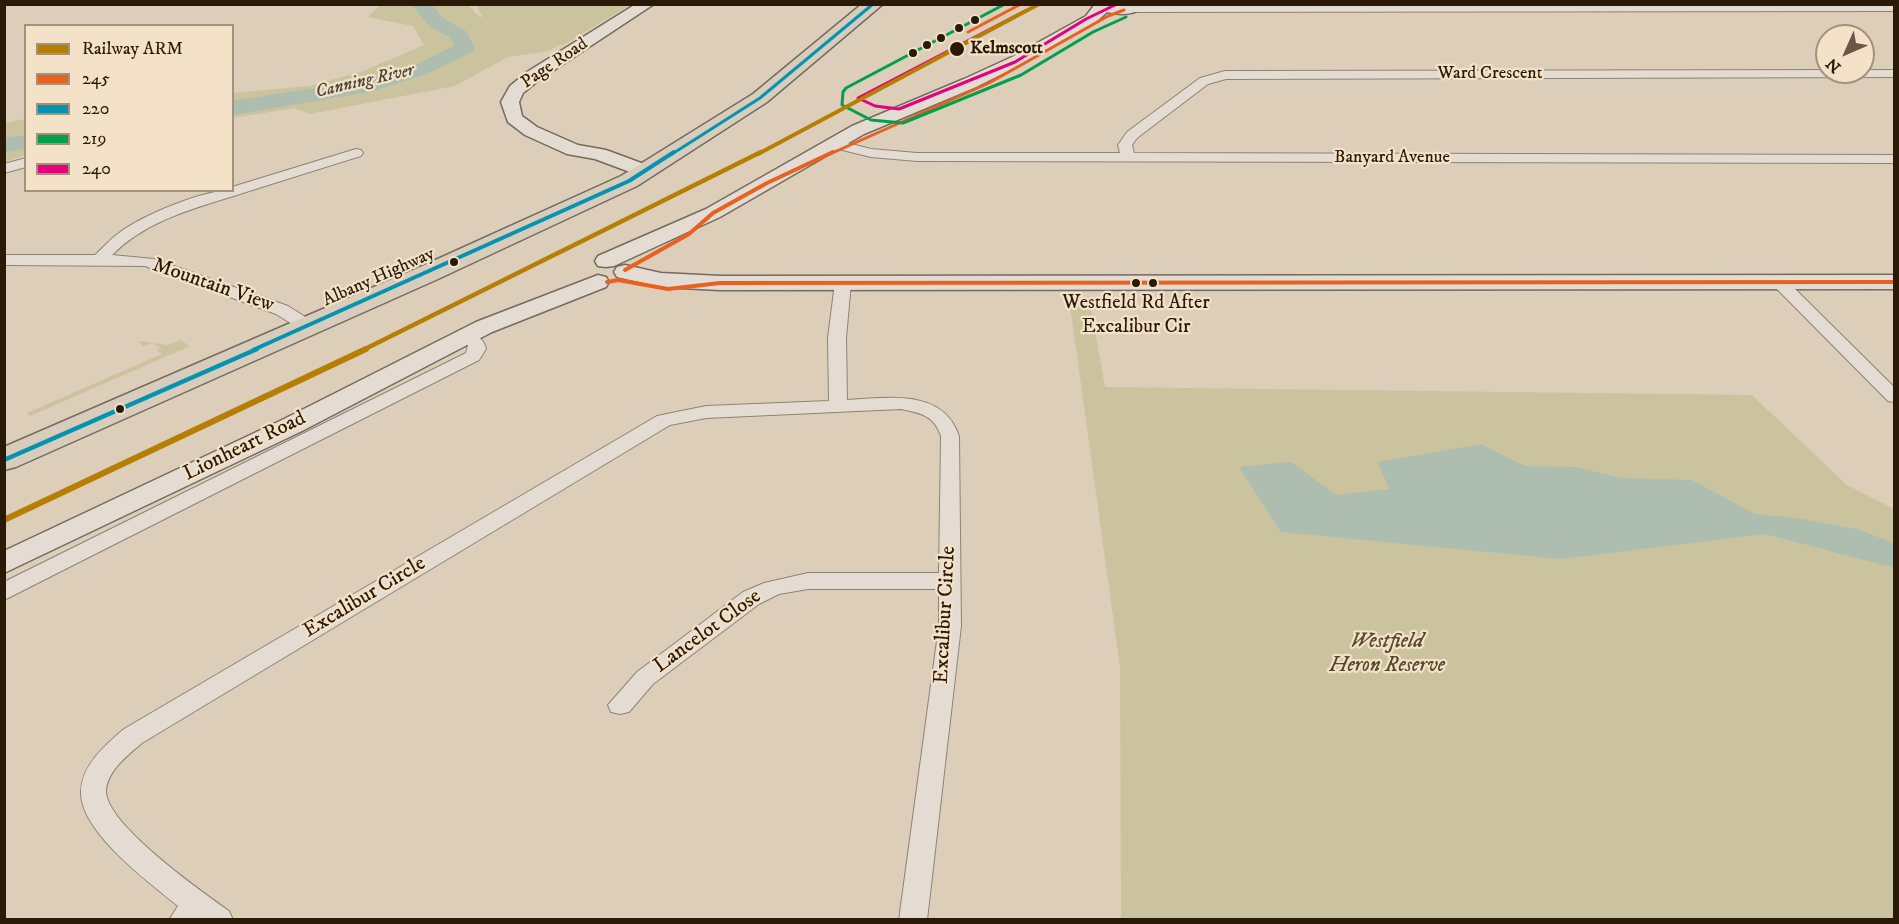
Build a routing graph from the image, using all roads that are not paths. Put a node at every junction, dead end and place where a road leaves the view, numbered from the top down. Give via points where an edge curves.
1 (647, 4) edge
2 (856, 4) edge
3 (874, 4) edge
4 (1150, 4) edge
5 (1103, 5) edge
6 (1132, 8) edge
7 (1176, 8) junction
8 (1894, 8) edge
9 (812, 48) junction
10 (1894, 74) edge
11 (947, 100) junction
12 (890, 115) junction
13 (844, 143) junction
14 (356, 153) dead end
15 (1128, 158) junction
16 (1894, 159) edge
17 (24, 163) edge
18 (4, 169) edge
19 (627, 172) junction
20 (233, 192) edge
21 (234, 192) edge
22 (4, 260) edge
23 (99, 260) junction
24 (607, 274) junction
25 (1779, 282) junction
26 (1894, 282) edge
27 (843, 283) junction
28 (301, 321) junction
29 (474, 332) junction
30 (1894, 397) edge
31 (838, 405) junction
32 (4, 440) edge
33 (4, 460) edge
34 (4, 563) edge
35 (951, 581) junction
36 (4, 592) edge
37 (620, 705) dead end
38 (200, 915) edge
39 (913, 920) edge

1 - 19 main road, Page Road via 538,72 513,94 510,102 510,111 521,125 574,150 585,161
2 - 9 highway, Albany Highway
3 - 9 highway, Albany Highway
4 - 7 street
5 - 6 main road
5 - 12 main road via 1091,19 1018,60
6 - 7 street
6 - 11 main road via 1108,16 1001,77
7 - 8 street
9 - 19 highway, Albany Highway
10 - 15 street, Ward Crescent via 1225,75 1204,81 1132,135 1125,145
11 - 12 main road via 901,116
11 - 13 main road
12 - 13 main road
13 - 15 street, Banyard Avenue via 916,157
13 - 24 main road via 713,213 689,234
14 - 21 street
15 - 16 street, Banyard Avenue
17 - 18 street
19 - 28 highway, Albany Highway via 430,256
20 - 23 street via 144,223 122,237
22 - 23 street, Mountain View
23 - 28 street, Mountain View via 148,262 282,309
24 - 27 main road via 618,280 668,289 720,284
24 - 29 main road, Lionheart Road
25 - 26 main road
25 - 27 main road
25 - 30 street
27 - 31 street via 837,338
28 - 32 highway, Albany Highway
28 - 33 highway, Albany Highway
29 - 34 main road, Lionheart Road
29 - 36 street via 477,349 456,366
31 - 35 street, Excalibur Circle via 913,404 932,410 946,424 950,436
31 - 38 street, Excalibur Circle via 698,412 664,420 123,744 98,775 94,796 97,808 133,850
35 - 37 street, Lancelot Close via 808,581 768,589 645,678
35 - 39 street, Excalibur Circle via 945,672

